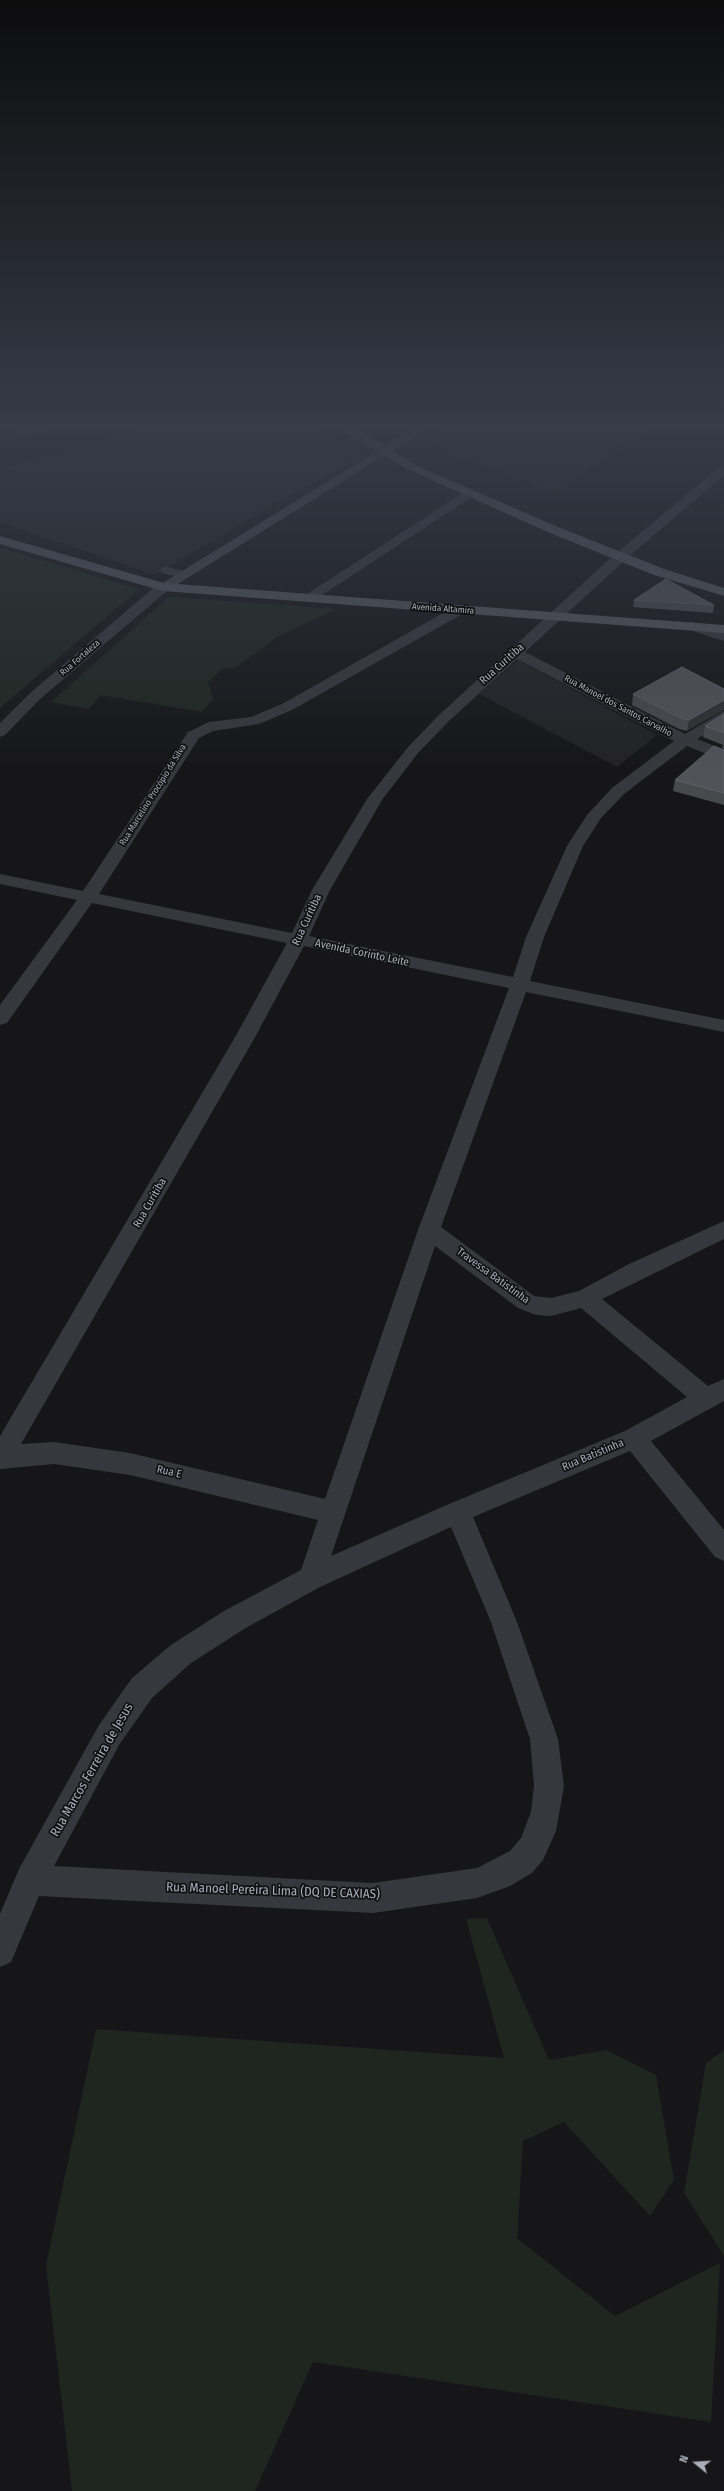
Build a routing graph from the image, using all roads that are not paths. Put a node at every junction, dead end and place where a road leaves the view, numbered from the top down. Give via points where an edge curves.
1 (8, 542) edge
2 (234, 542) edge
3 (393, 542) edge
4 (585, 542) edge
5 (639, 542) edge
6 (620, 557) junction
7 (164, 570) dead end
8 (659, 572) junction
9 (182, 574) junction
10 (163, 587) junction
11 (724, 592) edge
12 (308, 598) junction
13 (724, 605) edge
14 (459, 610) junction
15 (556, 616) junction
16 (692, 626) junction
17 (724, 629) edge
18 (724, 637) edge
19 (515, 652) junction
20 (724, 716) edge
21 (0, 732) edge
22 (685, 740) junction
23 (724, 756) edge
24 (0, 879) edge
25 (88, 898) junction
26 (298, 940) junction
27 (519, 986) junction
28 (0, 1019) edge
29 (724, 1026) edge
30 (724, 1229) edge
31 (429, 1230) junction
32 (585, 1298) junction
33 (715, 1394) edge
34 (634, 1438) junction
35 (1, 1457) edge
36 (333, 1512) junction
37 (458, 1512) junction
38 (724, 1549) edge
39 (311, 1578) junction
40 (30, 1880) junction
41 (0, 1951) edge

1 - 10 main road, Avenida Altamira
2 - 9 main road
3 - 12 street
4 - 6 main road
5 - 6 street, Rua Curitiba
6 - 8 main road
6 - 15 street, Rua Curitiba
7 - 9 lane
8 - 11 main road
8 - 13 main road
9 - 10 main road
10 - 12 main road, Avenida Altamira
10 - 21 street, Rua Fortaleza via 34,697
12 - 14 main road, Avenida Altamira
14 - 15 main road, Avenida Altamira
14 - 25 street, Rua Marcelino Procópio da Silva via 287,708 254,721 209,727 193,736
15 - 16 main road, Avenida Altamira
15 - 19 street, Rua Curitiba
16 - 17 main road, Avenida Altamira
16 - 18 street
19 - 22 street, Rua Manoel dos Santos Carvalho
19 - 26 street, Rua Curitiba via 418,744 375,799 321,890
20 - 22 street
22 - 23 street, Rua Manoel dos Santos Carvalho
22 - 27 street via 635,776 595,815 575,846 555,888
24 - 25 street, Avenida Corinto Leite
25 - 26 street, Avenida Corinto Leite
25 - 28 street, Rua Marcelino Procópio da Silva
26 - 27 street, Avenida Corinto Leite
26 - 35 street, Rua Curitiba via 133,1232
27 - 29 street, Avenida Corinto Leite
27 - 31 street
30 - 32 street, Travessa Batistinha
31 - 32 street, Travessa Batistinha via 531,1304 551,1307
31 - 36 street
32 - 33 street
33 - 34 street, Rua Batistinha
34 - 37 street, Rua Batistinha
34 - 38 street
35 - 36 street, Rua E via 54,1453 130,1464
36 - 39 street
37 - 39 street
37 - 40 street, Rua Manoel Pereira Lima (DQ DE CAXIAS) via 504,1622 544,1739 549,1786 546,1812 542,1831 522,1862 499,1875 477,1883 373,1898
39 - 40 street, Rua Marcos Ferreira de Jesus via 234,1620 181,1654 142,1688 109,1735
40 - 41 street, Rua Marcos Ferreira de Jesus

